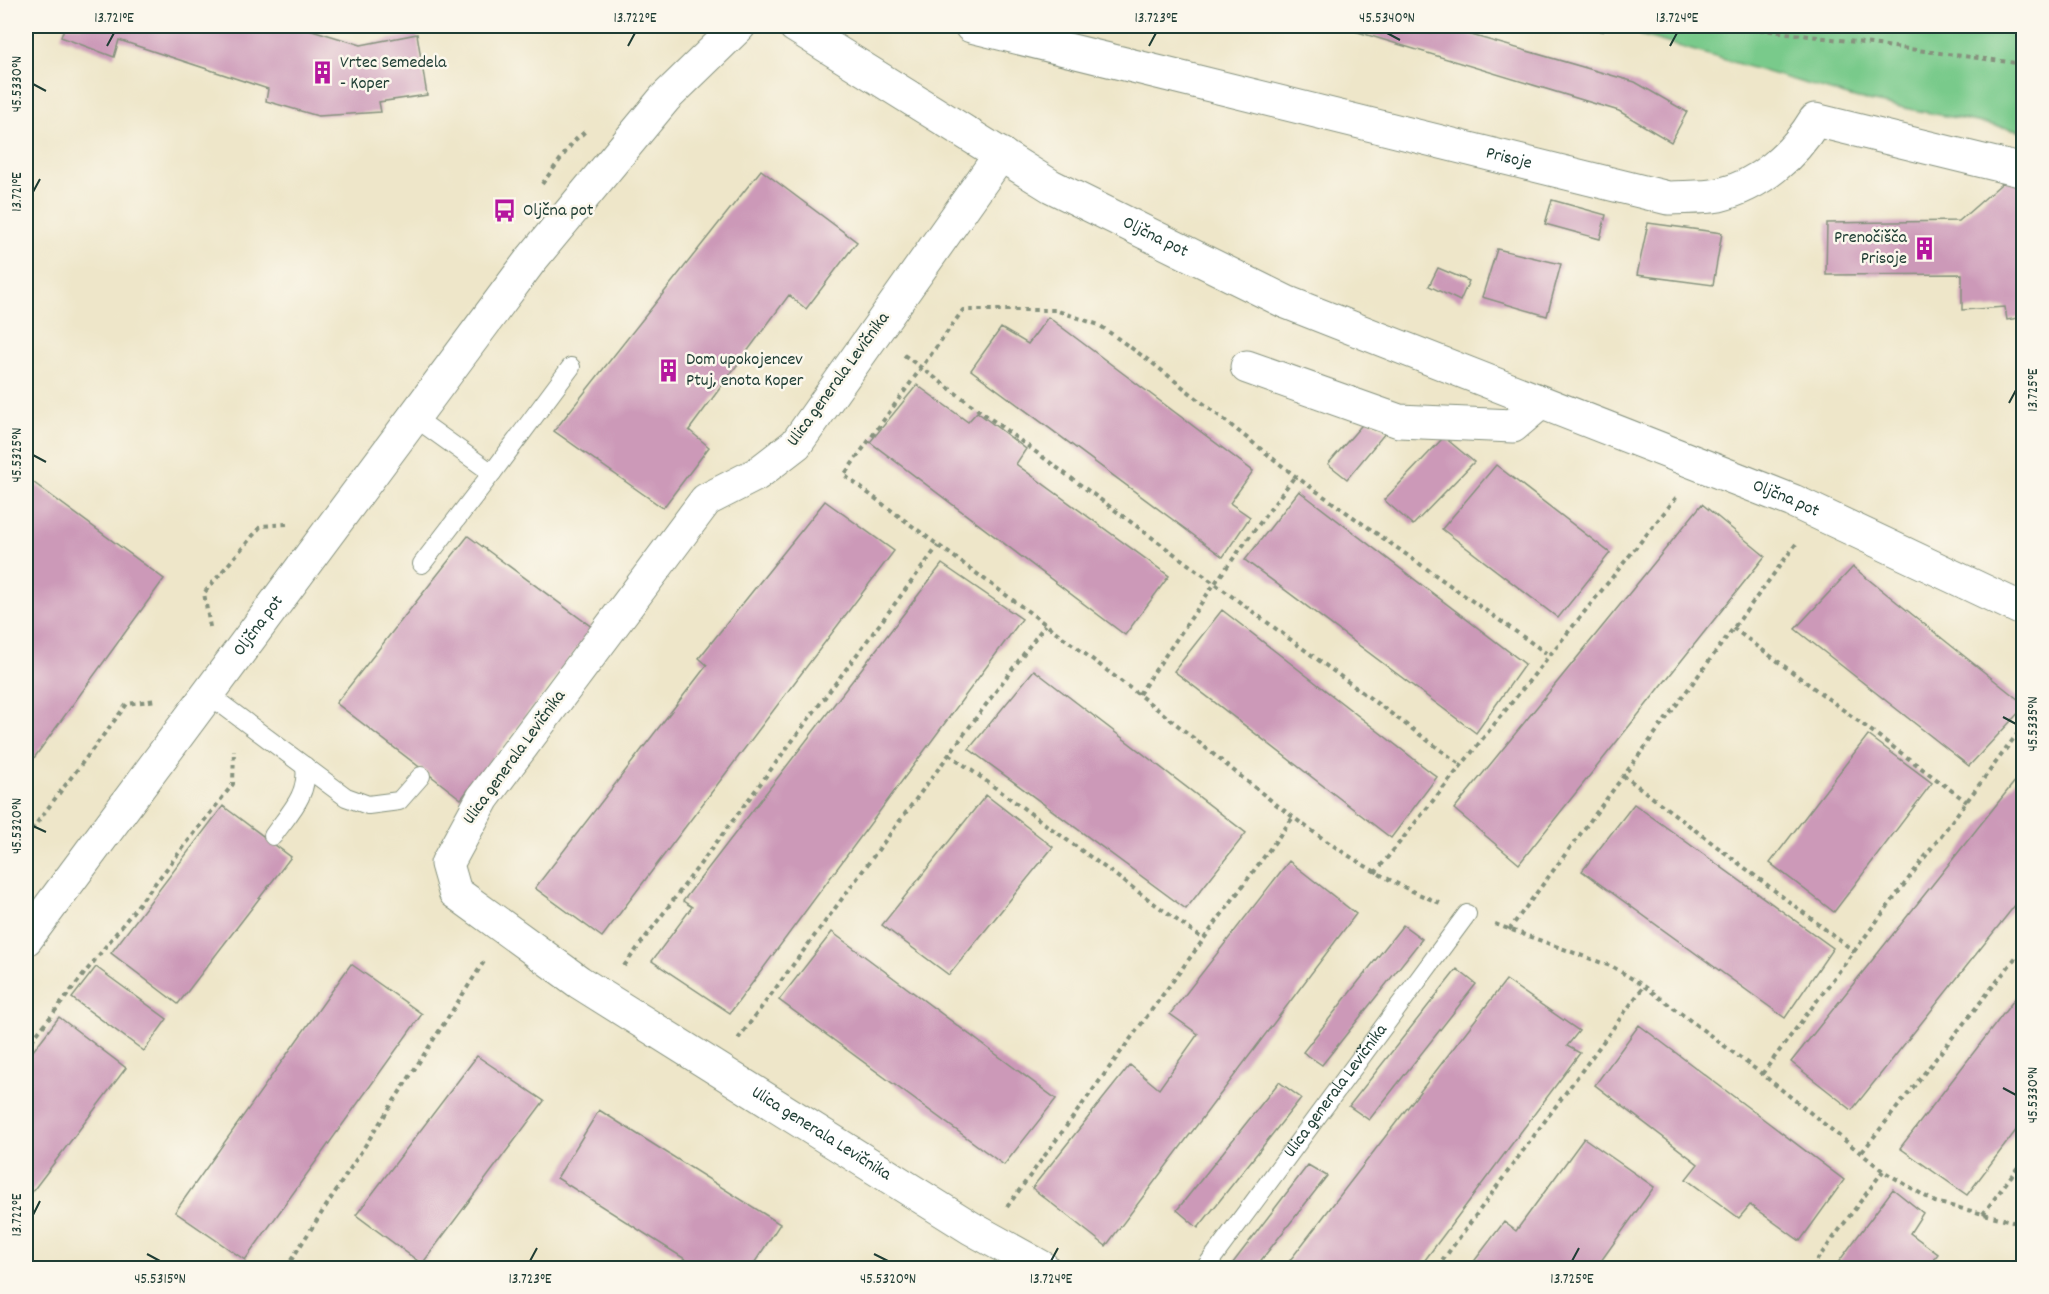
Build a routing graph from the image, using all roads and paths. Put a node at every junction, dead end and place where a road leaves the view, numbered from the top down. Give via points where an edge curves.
1 (739, 26) edge
2 (795, 26) edge
3 (971, 26) edge
4 (1604, 26) edge
5 (1733, 26) edge
6 (1602, 32) dead end
7 (2024, 64) edge
8 (1001, 154) junction
9 (2024, 171) edge
10 (874, 334) junction
11 (571, 367) dead end
12 (1247, 367) dead end
13 (922, 369) junction
14 (1540, 403) junction
15 (414, 417) junction
16 (1702, 465) junction
17 (492, 473) junction
18 (1295, 476) junction
19 (1820, 512) junction
20 (938, 546) junction
21 (422, 564) dead end
22 (1215, 583) junction
23 (2024, 610) edge
24 (1045, 625) junction
25 (1734, 628) junction
26 (1546, 653) dead end
27 (208, 694) junction
28 (1139, 694) junction
29 (234, 713) junction
30 (2024, 725) edge
31 (949, 754) junction
32 (1461, 765) junction
33 (305, 766) junction
34 (1623, 775) junction
35 (421, 776) dead end
36 (1967, 802) junction
37 (1294, 816) junction
38 (273, 836) dead end
39 (1375, 873) junction
40 (1467, 914) junction
41 (505, 929) junction
42 (1509, 930) junction
43 (26, 939) edge
44 (1203, 939) junction
45 (2024, 947) edge
46 (1855, 952) junction
47 (1644, 986) junction
48 (601, 996) junction
49 (26, 1048) edge
50 (716, 1068) junction
51 (1762, 1074) junction
52 (1862, 1152) junction
53 (2024, 1159) edge
54 (1883, 1171) junction
55 (1983, 1214) junction
56 (2024, 1224) edge
57 (986, 1236) junction
58 (286, 1269) edge
59 (1043, 1269) edge
60 (1205, 1269) edge
61 (1437, 1269) edge
62 (1811, 1269) edge

1 - 15 street, Oljčna pot via 665,98 602,171
2 - 8 street, Oljčna pot
3 - 9 street, Prisoje via 1668,198 1719,195 1757,179 1791,154 1815,120
4 - 6 path
5 - 7 path
8 - 10 street, Ulica generala Levičnika
8 - 14 street, Oljčna pot via 1051,186 1286,302
10 - 13 path
10 - 41 street, Ulica generala Levičnika via 796,444 757,474 706,500 483,798 447,864 455,892
11 - 17 lane
12 - 14 street via 1399,422 1513,426
13 - 18 path via 963,310 1055,310 1099,325
13 - 20 path via 844,475
13 - 22 path
14 - 16 street, Oljčna pot
15 - 17 lane
15 - 27 street, Oljčna pot
16 - 19 street, Oljčna pot
16 - 32 path
17 - 21 lane
18 - 22 path
18 - 26 path
19 - 23 street, Oljčna pot
19 - 25 path
20 - 24 path
20 - 48 path
22 - 28 path
22 - 32 path
24 - 28 path
24 - 31 path
25 - 34 path
25 - 36 path
27 - 29 lane
27 - 43 street, Oljčna pot
28 - 37 path
29 - 33 lane
29 - 49 path via 233,784
30 - 36 path
31 - 44 path
31 - 50 path
32 - 39 path
33 - 35 lane via 346,797 368,805 399,801
33 - 38 lane via 307,781 299,800
34 - 42 path
34 - 46 path
36 - 46 path
37 - 39 path
37 - 44 path
39 - 40 path
40 - 42 path
40 - 60 lane, Ulica generala Levičnika
41 - 48 street, Ulica generala Levičnika
41 - 58 path
42 - 47 path via 1614,967
44 - 57 path
45 - 52 path
46 - 51 path
47 - 51 path
47 - 61 path
48 - 50 street, Ulica generala Levičnika
50 - 57 street, Ulica generala Levičnika
51 - 52 path
52 - 54 path
53 - 55 path
54 - 55 path via 1935,1202
54 - 62 path
55 - 56 path
57 - 59 street, Ulica generala Levičnika

